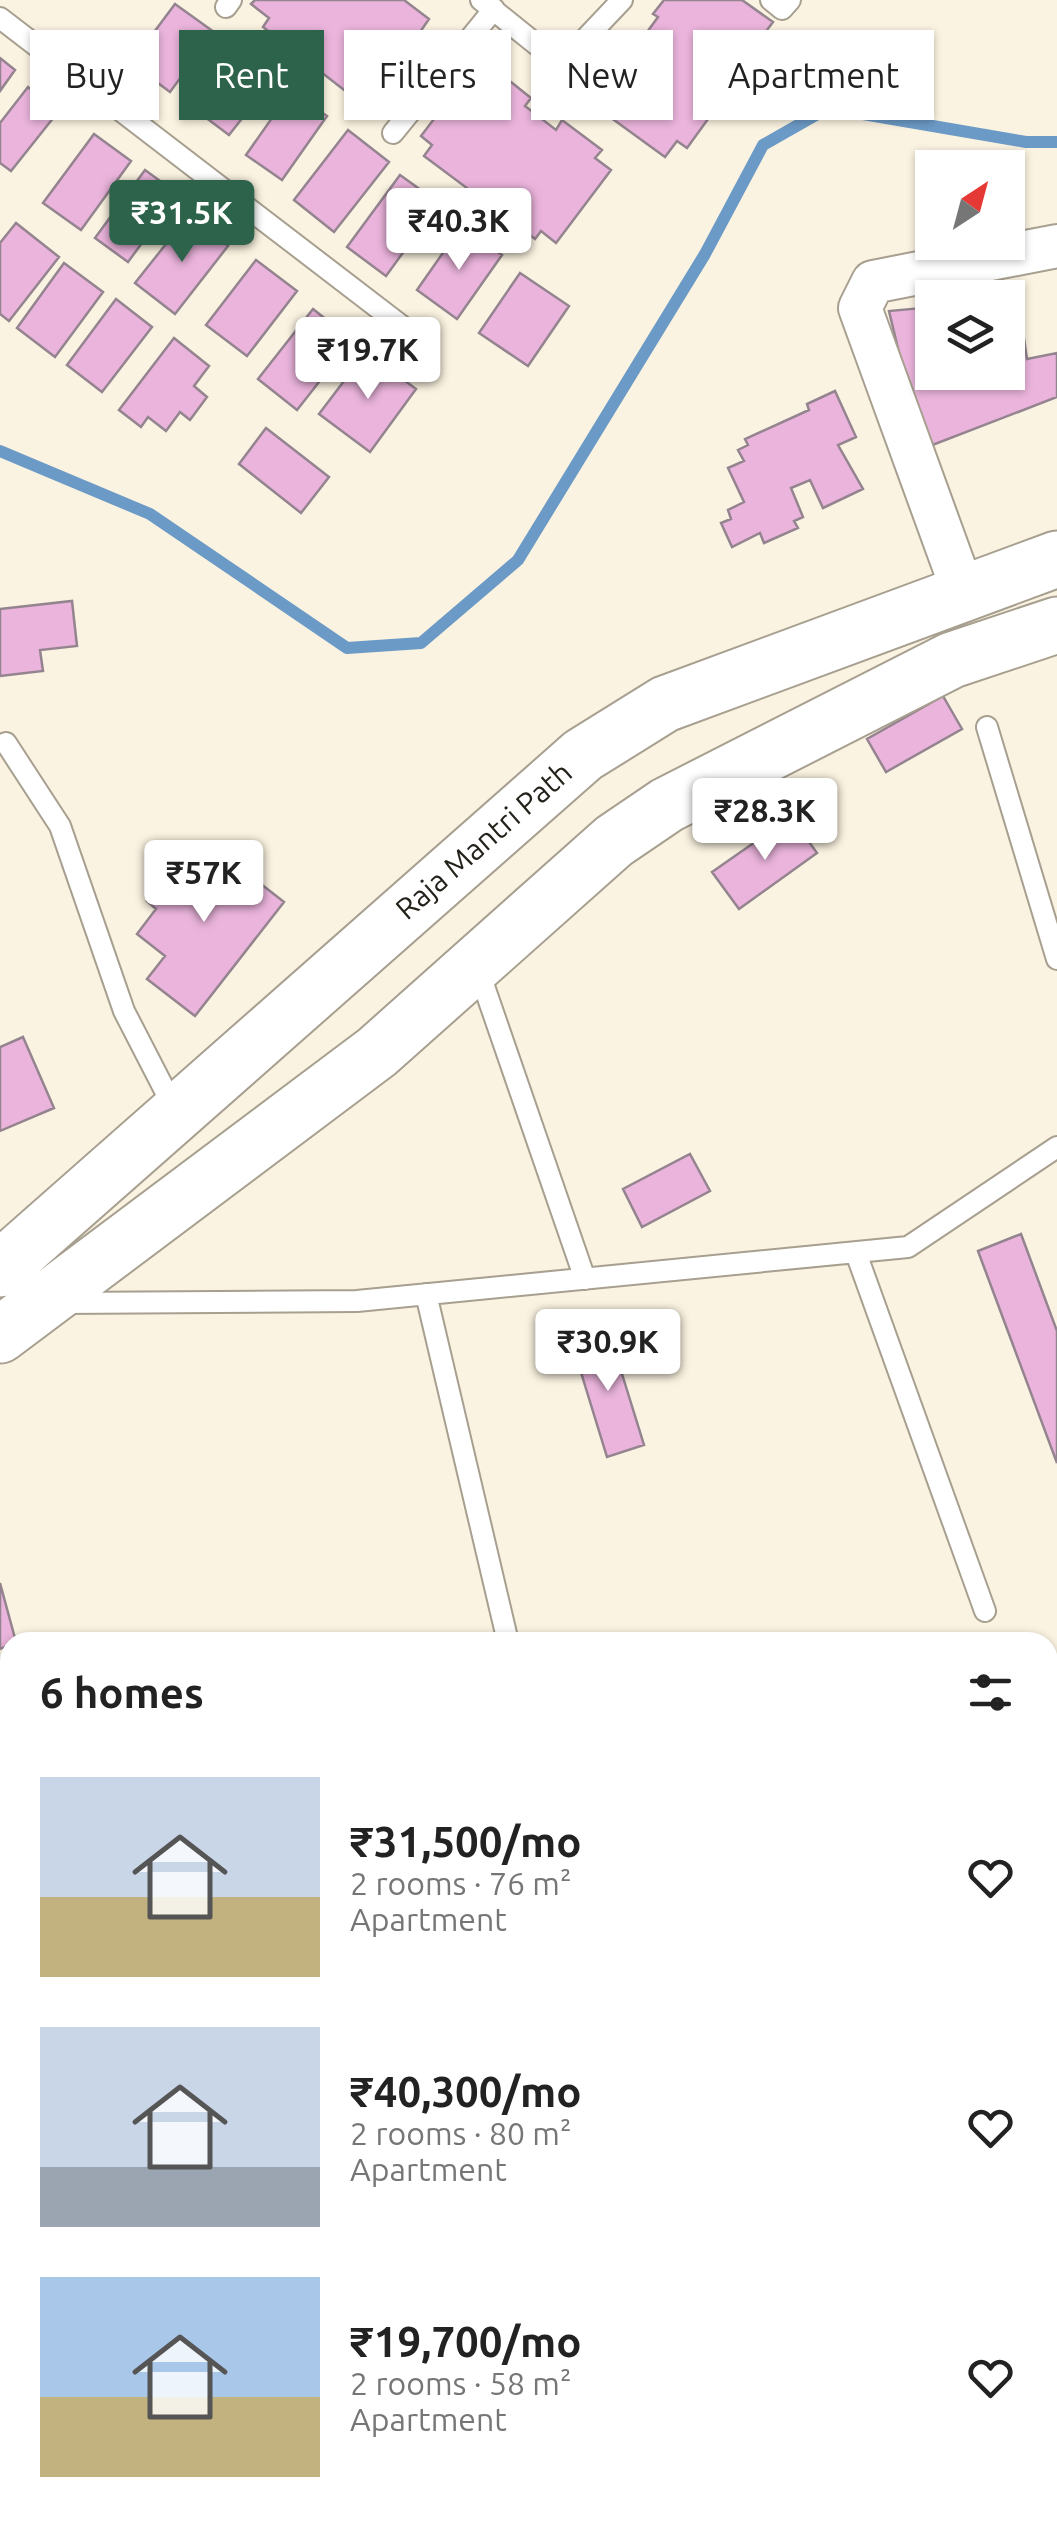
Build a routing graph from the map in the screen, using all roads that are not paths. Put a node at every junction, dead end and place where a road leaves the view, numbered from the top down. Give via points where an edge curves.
1 (622, 0) edge
2 (771, 0) edge
3 (790, 0) edge
4 (488, 5) edge
5 (0, 18) edge
6 (392, 133) dead end
7 (1057, 246) edge
8 (416, 337) dead end
9 (1057, 559) edge
10 (964, 594) junction
11 (1057, 625) edge
12 (986, 727) dead end
13 (6, 742) dead end
14 (1057, 959) edge
15 (476, 964) junction
16 (178, 1116) junction
17 (1057, 1147) edge
18 (856, 1253) junction
19 (0, 1270) edge
20 (586, 1279) junction
21 (426, 1294) junction
22 (44, 1303) junction
23 (0, 1335) edge
24 (985, 1610) dead end
25 (506, 1632) edge

1 - 4 lane via 569,56 547,53
2 - 3 lane via 782,9
4 - 6 lane
5 - 8 lane
7 - 10 street via 873,282 864,292 860,308
9 - 10 main road, Raja Mantri Path
10 - 16 main road, Raja Mantri Path via 665,704 583,755
11 - 15 main road via 952,660 667,804 614,841
12 - 14 lane
13 - 16 lane via 60,826 124,1011
15 - 20 lane
15 - 22 main road via 377,1052
16 - 19 main road, Raja Mantri Path
17 - 18 lane via 908,1247
18 - 20 lane
18 - 24 lane
20 - 21 lane
21 - 22 lane via 357,1301
21 - 25 lane
22 - 23 main road

